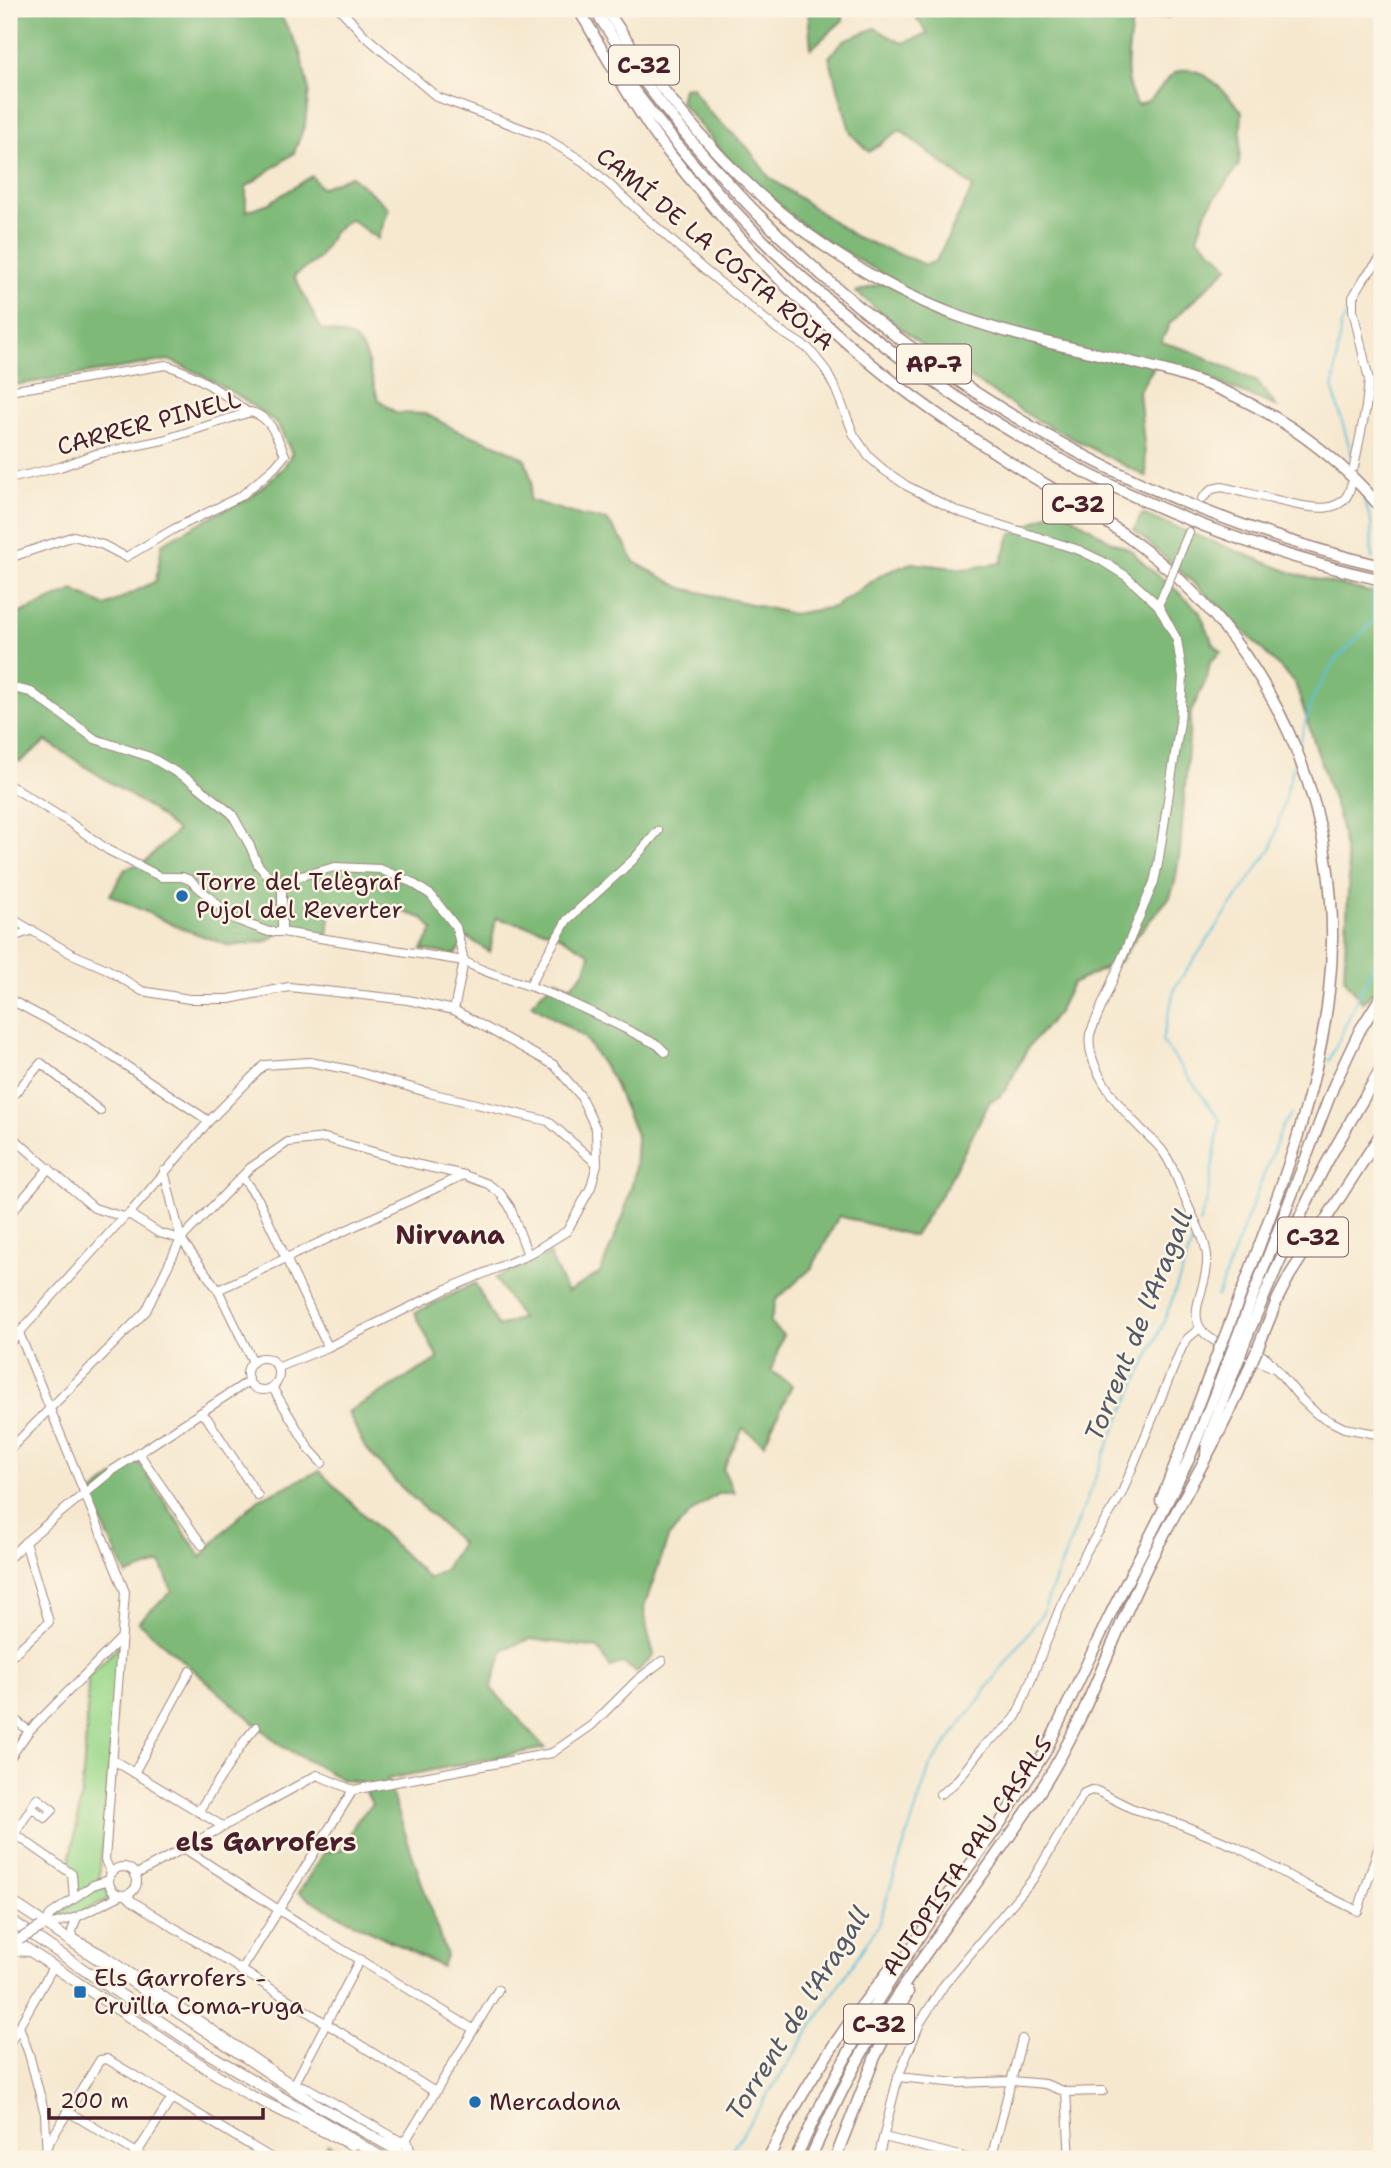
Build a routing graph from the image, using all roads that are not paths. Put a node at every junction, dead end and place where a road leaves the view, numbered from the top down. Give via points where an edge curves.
1 (340, 9) edge
2 (578, 9) edge
3 (594, 9) edge
4 (606, 9) edge
5 (590, 29) junction
6 (1382, 257) edge
7 (9, 391) edge
8 (248, 413) junction
9 (1354, 467) dead end
10 (9, 478) edge
11 (1351, 485) dead end
12 (1202, 499) dead end
13 (1382, 509) edge
14 (1189, 532) dead end
15 (9, 558) edge
16 (1382, 566) edge
17 (1382, 580) edge
18 (1158, 605) junction
19 (9, 687) edge
20 (9, 785) edge
21 (658, 831) dead end
22 (282, 881) junction
23 (9, 918) edge
24 (33, 930) junction
25 (282, 932) junction
26 (9, 938) edge
27 (464, 961) junction
28 (529, 986) junction
29 (1382, 995) edge
30 (9, 999) edge
31 (454, 1010) junction
32 (665, 1052) dead end
33 (1382, 1067) edge
34 (9, 1100) edge
35 (100, 1111) dead end
36 (209, 1121) junction
37 (1382, 1132) edge
38 (9, 1134) edge
39 (597, 1164) junction
40 (49, 1168) junction
41 (164, 1171) junction
42 (464, 1175) junction
43 (242, 1177) junction
44 (9, 1215) edge
45 (126, 1216) junction
46 (181, 1239) junction
47 (528, 1255) junction
48 (286, 1258) junction
49 (218, 1290) junction
50 (1200, 1330) junction
51 (19, 1333) junction
52 (1240, 1342) junction
53 (9, 1344) edge
54 (328, 1347) junction
55 (1236, 1354) junction
56 (253, 1362) junction
57 (277, 1368) junction
58 (249, 1381) junction
59 (272, 1387) junction
60 (49, 1410) junction
61 (201, 1413) junction
62 (1382, 1435) edge
63 (9, 1450) edge
64 (138, 1452) junction
65 (1205, 1459) junction
66 (322, 1464) dead end
67 (85, 1494) junction
68 (258, 1496) dead end
69 (25, 1542) junction
70 (202, 1545) dead end
71 (1142, 1549) junction
72 (9, 1558) edge
73 (121, 1638) junction
74 (9, 1658) edge
75 (662, 1661) dead end
76 (190, 1671) dead end
77 (9, 1715) edge
78 (256, 1727) dead end
79 (29, 1731) junction
80 (9, 1759) edge
81 (113, 1760) junction
82 (134, 1773) junction
83 (353, 1790) junction
84 (940, 1794) dead end
85 (32, 1808) dead end
86 (198, 1812) junction
87 (224, 1827) junction
88 (1382, 1837) edge
89 (185, 1849) junction
90 (135, 1875) junction
91 (110, 1877) junction
92 (123, 1895) junction
93 (9, 1899) edge
94 (74, 1899) junction
95 (278, 1910) junction
96 (77, 1917) junction
97 (9, 1919) edge
98 (43, 1926) junction
99 (923, 1929) junction
100 (13, 1941) edge
101 (73, 1941) junction
102 (9, 1952) edge
103 (32, 1952) junction
104 (927, 1953) junction
105 (360, 1959) junction
106 (53, 1967) junction
107 (241, 1972) junction
108 (498, 1990) dead end
109 (326, 2024) junction
110 (19, 2026) junction
111 (473, 2029) junction
112 (1022, 2039) dead end
113 (9, 2044) edge
114 (898, 2077) junction
115 (1012, 2081) junction
116 (295, 2083) junction
117 (1102, 2091) dead end
118 (436, 2092) junction
119 (1066, 2092) junction
120 (172, 2098) junction
121 (317, 2105) junction
122 (67, 2111) junction
123 (45, 2114) junction
124 (61, 2121) junction
125 (884, 2137) junction
126 (377, 2140) junction
127 (404, 2141) junction
128 (47, 2146) junction
129 (369, 2150) junction
130 (135, 2156) edge
131 (263, 2157) edge
132 (956, 2157) edge
133 (47, 2159) edge
134 (146, 2159) edge
135 (273, 2159) edge
136 (385, 2159) edge
137 (412, 2159) edge
138 (768, 2159) edge
139 (795, 2159) edge
140 (810, 2159) edge
141 (835, 2159) edge
142 (878, 2159) edge
143 (972, 2159) edge
144 (991, 2159) edge
145 (1070, 2159) edge

1 - 18 street, CAMÍ DE LA COSTA ROJA via 437,97 542,136 584,162 710,275 809,349 825,369 854,435 869,457 907,486 959,512 1079,550 1126,576
2 - 5 highway, AP-7
3 - 16 highway, AP-7 via 682,131 757,214 855,304 951,377 1043,435 1140,484 1262,532
4 - 13 highway, C-32 via 668,98 723,160 795,225 855,266 923,301 989,327 1182,376 1232,395 1309,440
5 - 17 highway, AP-7 via 677,146 741,217 828,300 908,365 1003,427 1132,495 1232,537
5 - 71 highway, C-32, bridge via 645,121 780,281 908,393 1118,530 1200,600 1261,679 1287,727 1312,794 1327,856 1333,919 1329,991 1315,1072 1294,1150
6 - 9 street via 1353,297 1369,380
7 - 8 street via 166,365 221,391
8 - 10 street, CARRER PINELL via 163,440
8 - 15 street, CARRER PINELL via 259,414 273,428 285,455 240,496 126,557 74,536
11 - 12 street via 1345,500 1327,508 1222,487
14 - 18 street, bridge
18 - 50 street, CAMÍ DE LA COSTA ROJA via 1177,640 1183,677 1158,864 1089,1039 1095,1064 1109,1090 1166,1155 1203,1239 1207,1263 1196,1310
19 - 22 street via 31,692 95,739 150,757 191,781 232,814 258,864 269,877
20 - 25 street via 119,855 161,877 190,880 234,919
21 - 28 street via 567,920
22 - 25 street
22 - 27 street via 335,867 380,869 411,882 430,895 456,927
23 - 24 street
24 - 26 street
24 - 31 street via 142,991 189,999 229,999 289,986
25 - 27 street
27 - 28 street via 479,971
27 - 31 street
28 - 32 street
29 - 52 highway, C-32 via 1334,1085
30 - 36 street via 95,1045
31 - 39 street via 554,1065 580,1096 596,1129
33 - 52 highway, C-32 via 1301,1214
34 - 35 street via 41,1063
36 - 39 street via 264,1065 310,1062 548,1121
36 - 41 street
37 - 65 highway, C-32, bridge via 1290,1275 1238,1398
38 - 40 street
39 - 47 street via 591,1187 567,1231
40 - 44 street
40 - 45 street via 94,1208
41 - 45 street
41 - 46 street
42 - 43 street via 325,1138 288,1142
42 - 47 street via 500,1194 510,1207
42 - 48 street
43 - 46 street
43 - 48 street via 258,1199
45 - 46 street
45 - 51 street
46 - 49 street
46 - 60 street via 146,1311
47 - 54 street
48 - 49 street
48 - 54 street
49 - 56 street
50 - 62 street via 1263,1355 1326,1420
50 - 84 street via 1182,1347 1121,1495 1086,1552 1017,1715 984,1746 956,1783
51 - 53 street
51 - 60 street
52 - 55 highway, C-32, bridge
54 - 57 street
55 - 65 highway, C-32
55 - 71 highway, C-32
56 - 57 street via 268,1359
56 - 58 street via 247,1373
57 - 59 street via 278,1379
58 - 59 street via 257,1389
58 - 61 street
59 - 66 street
60 - 63 street
60 - 67 street
61 - 64 street
61 - 68 street
64 - 67 street
64 - 70 street
65 - 104 highway, AUTOPISTA PAU CASALS / C-32 via 1149,1563 1070,1740 1026,1812
67 - 69 street
67 - 73 street via 125,1592
69 - 72 street
69 - 74 street via 48,1622
71 - 99 highway, AUTOPISTA PAU CASALS / C-32 via 1032,1774
73 - 79 street
73 - 81 street
75 - 83 street via 592,1726 552,1753
76 - 82 street
77 - 79 street
78 - 86 street
79 - 80 street
81 - 82 street
81 - 91 street via 104,1860
82 - 86 street
83 - 87 street via 317,1775
83 - 95 street
85 - 94 street via 15,1834 72,1874
86 - 87 street
87 - 89 street
88 - 114 street via 1358,1911 1237,1846 1088,1791 1032,1880 944,1985 920,2023
89 - 90 street
89 - 95 street
90 - 91 street via 123,1867
90 - 92 street via 136,1886
91 - 92 street via 112,1889
91 - 94 street
92 - 96 street
92 - 107 street
93 - 98 main road
94 - 98 street via 50,1915
95 - 105 street
95 - 107 street
96 - 98 street
96 - 101 street
97 - 129 main road via 204,2051
98 - 100 main road, bridge
98 - 101 main road
99 - 138 highway via 810,2080
99 - 139 highway, AUTOPISTA PAU CASALS / C-32 via 850,2047
100 - 103 main road
101 - 116 street via 104,1955
101 - 121 main road
102 - 103 main road
103 - 106 main road
104 - 140 highway, AUTOPISTA PAU CASALS / C-32 via 879,2023
104 - 141 highway via 875,2057
105 - 109 street
105 - 111 street
106 - 110 street
106 - 129 main road via 249,2095
107 - 109 street
108 - 111 street
109 - 116 street
109 - 118 street
110 - 113 street
110 - 123 street
111 - 118 street
112 - 115 street
114 - 115 street via 957,2083
114 - 125 street
115 - 119 street via 1045,2084
115 - 144 street
116 - 121 street
116 - 127 street
117 - 119 street
118 - 127 street
119 - 145 street
120 - 122 street via 107,2059 100,2060
120 - 130 street
120 - 131 street
121 - 126 main road
122 - 124 street
122 - 130 street
123 - 124 street
123 - 128 street
124 - 128 street
125 - 132 street
125 - 142 street
126 - 127 main road via 397,2145
126 - 137 main road
127 - 137 main road
128 - 133 street
129 - 136 main road
130 - 134 street
131 - 135 street
132 - 143 street

